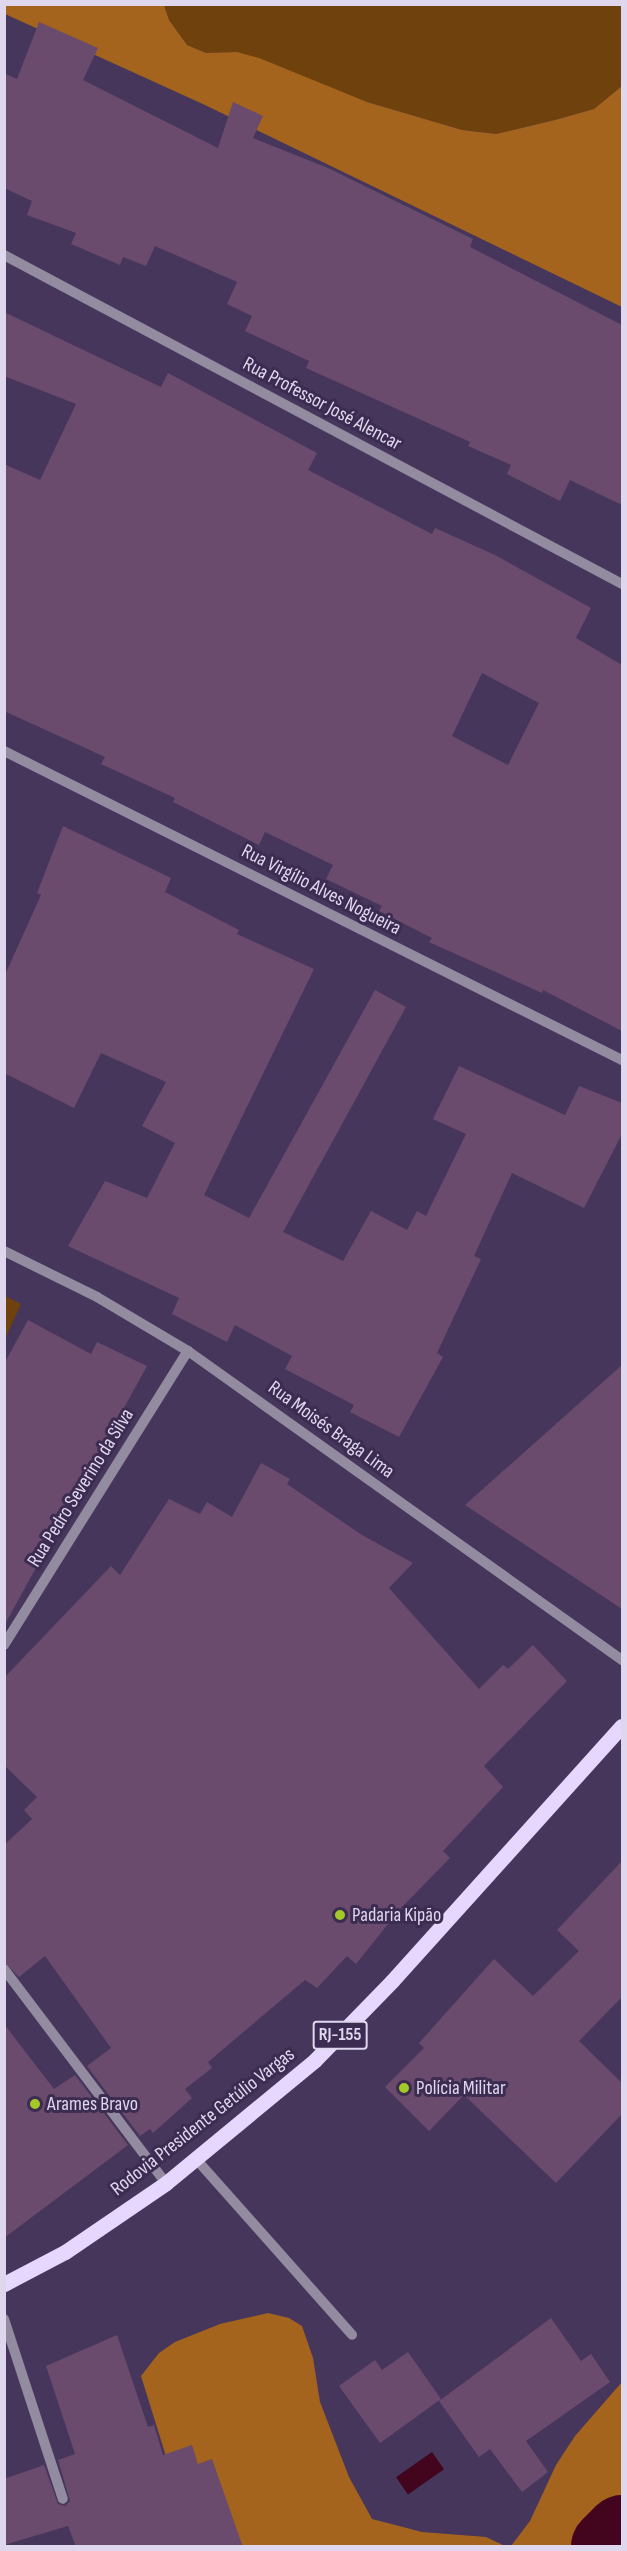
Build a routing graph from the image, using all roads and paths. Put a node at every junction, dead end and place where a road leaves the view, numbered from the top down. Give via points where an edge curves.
1 (4, 255) edge
2 (622, 584) edge
3 (4, 751) edge
4 (622, 1060) edge
5 (4, 1251) edge
6 (188, 1351) junction
7 (4, 1646) edge
8 (622, 1660) edge
9 (622, 1726) edge
10 (4, 1969) edge
11 (196, 2159) junction
12 (166, 2183) junction
13 (4, 2284) edge
14 (4, 2319) edge
15 (352, 2335) dead end
16 (63, 2499) dead end

1 - 2 street, Rua Professor José Alencar
3 - 4 street, Rua Virgílio Alves Nogueira
5 - 6 street, Rua Moisés Braga Lima via 97,1297
6 - 7 street, Rua Pedro Severino da Silva
6 - 8 street, Rua Moisés Braga Lima
9 - 11 main road, Rodovia Presidente Getúlio Vargas / RJ-155 via 354,2021 315,2060
10 - 12 street
11 - 12 main road, Rodovia Presidente Getúlio Vargas / RJ-155
11 - 15 street
12 - 13 main road, Rodovia Presidente Getúlio Vargas / RJ-155 via 65,2252
14 - 16 street

